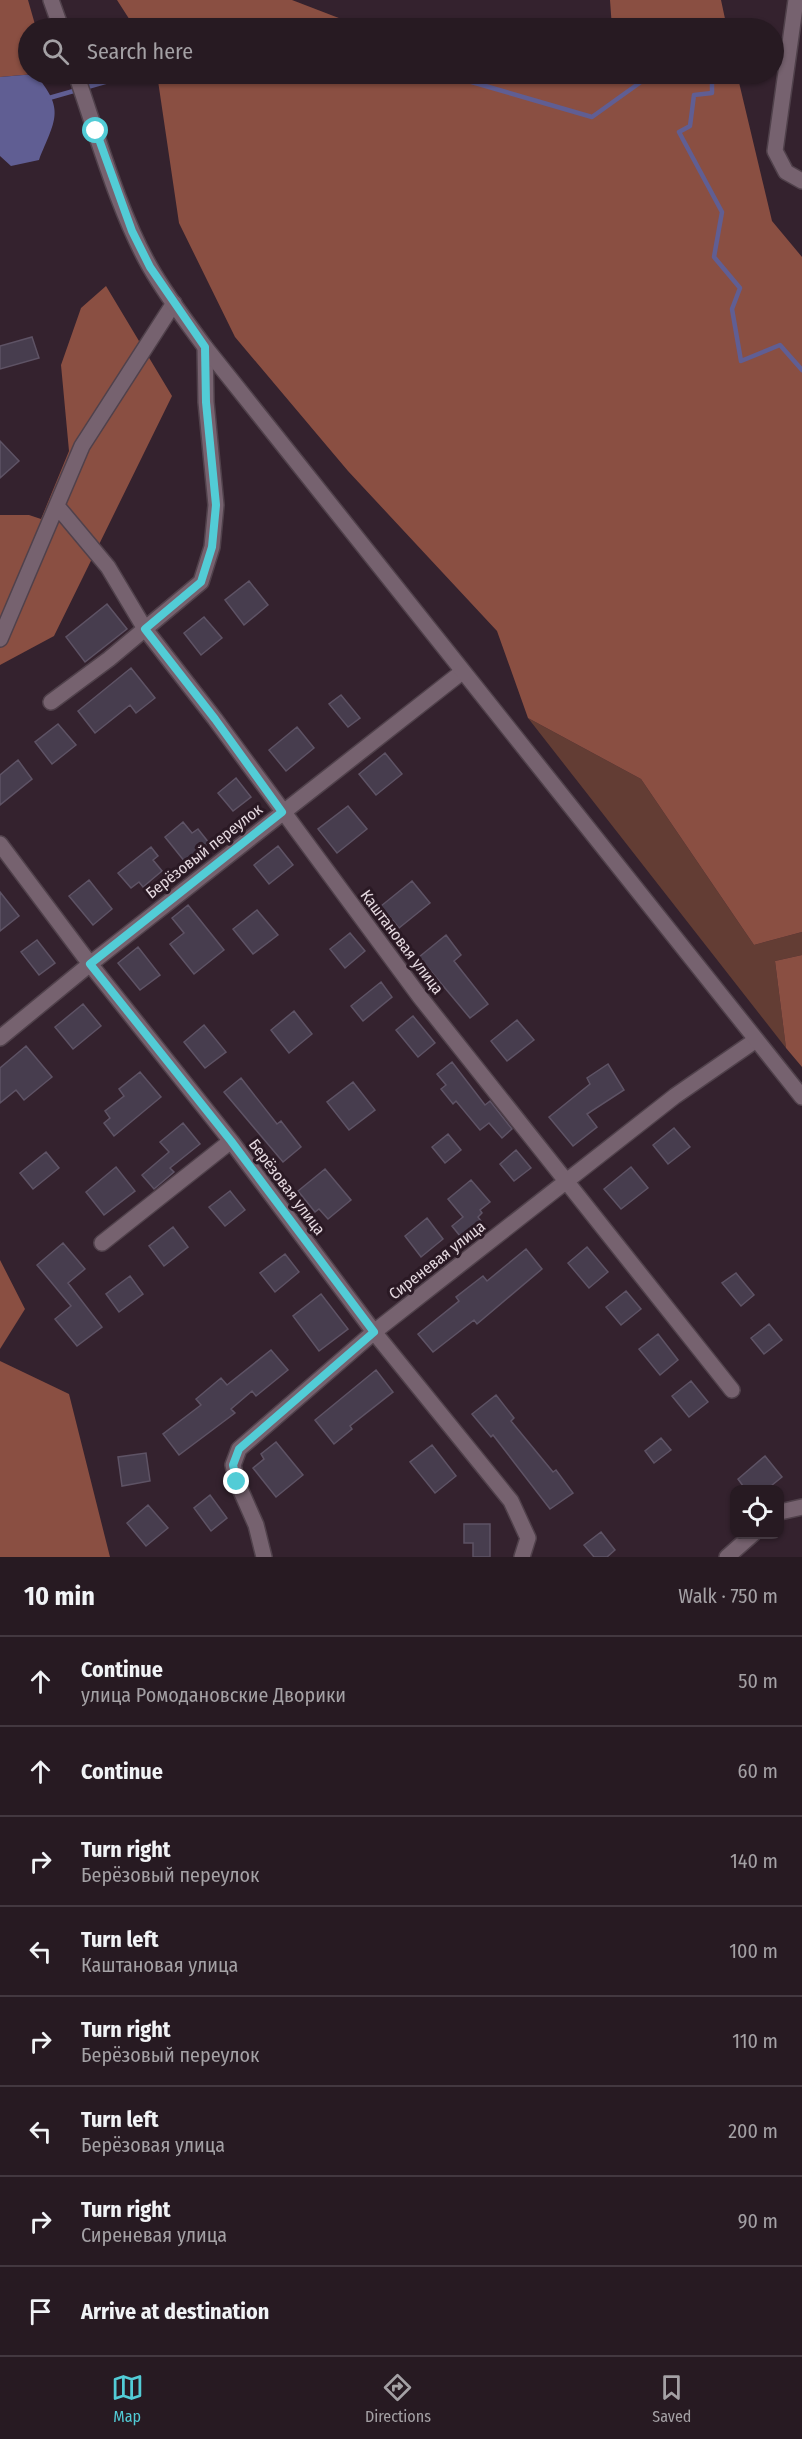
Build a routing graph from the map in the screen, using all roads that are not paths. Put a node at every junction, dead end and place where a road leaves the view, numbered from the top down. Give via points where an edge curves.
1 (51, 0) edge
2 (796, 0) edge
3 (57, 18) edge
4 (80, 84) edge
5 (802, 181) edge
6 (174, 303) junction
7 (205, 347) junction
8 (57, 506) junction
9 (145, 629) junction
10 (0, 639) edge
11 (462, 672) junction
12 (51, 702) dead end
13 (282, 812) junction
14 (0, 844) edge
15 (90, 964) junction
16 (0, 1038) edge
17 (756, 1040) junction
18 (802, 1097) edge
19 (231, 1141) junction
20 (567, 1182) junction
21 (102, 1243) dead end
22 (374, 1332) junction
23 (732, 1390) dead end
24 (802, 1507) edge
25 (784, 1511) edge
26 (747, 1539) edge
27 (264, 1557) edge
28 (522, 1557) edge
29 (727, 1557) edge

1 - 3 street
2 - 5 street via 775,151 786,172
4 - 6 street via 132,231
6 - 7 street
6 - 8 street via 82,446
7 - 9 street via 216,505 212,547 201,582
7 - 11 street
8 - 9 street, Каштановая улица via 108,567
8 - 10 street
9 - 12 street
9 - 13 street, Каштановая улица
11 - 13 street, Берёзовый переулок
11 - 17 street
13 - 15 street, Берёзовый переулок
13 - 20 street, Каштановая улица via 420,997
14 - 15 street, Берёзовая улица
15 - 16 street, Берёзовый переулок
15 - 19 street, Берёзовая улица
17 - 18 street
17 - 20 street, Сиреневая улица via 675,1096
19 - 21 street
19 - 22 street, Берёзовая улица
20 - 22 street, Сиреневая улица
20 - 23 street, Каштановая улица
22 - 27 street, Сиреневая улица via 239,1449 233,1465
22 - 28 street, Берёзовая улица via 511,1501 528,1538
24 - 25 street
26 - 29 street

